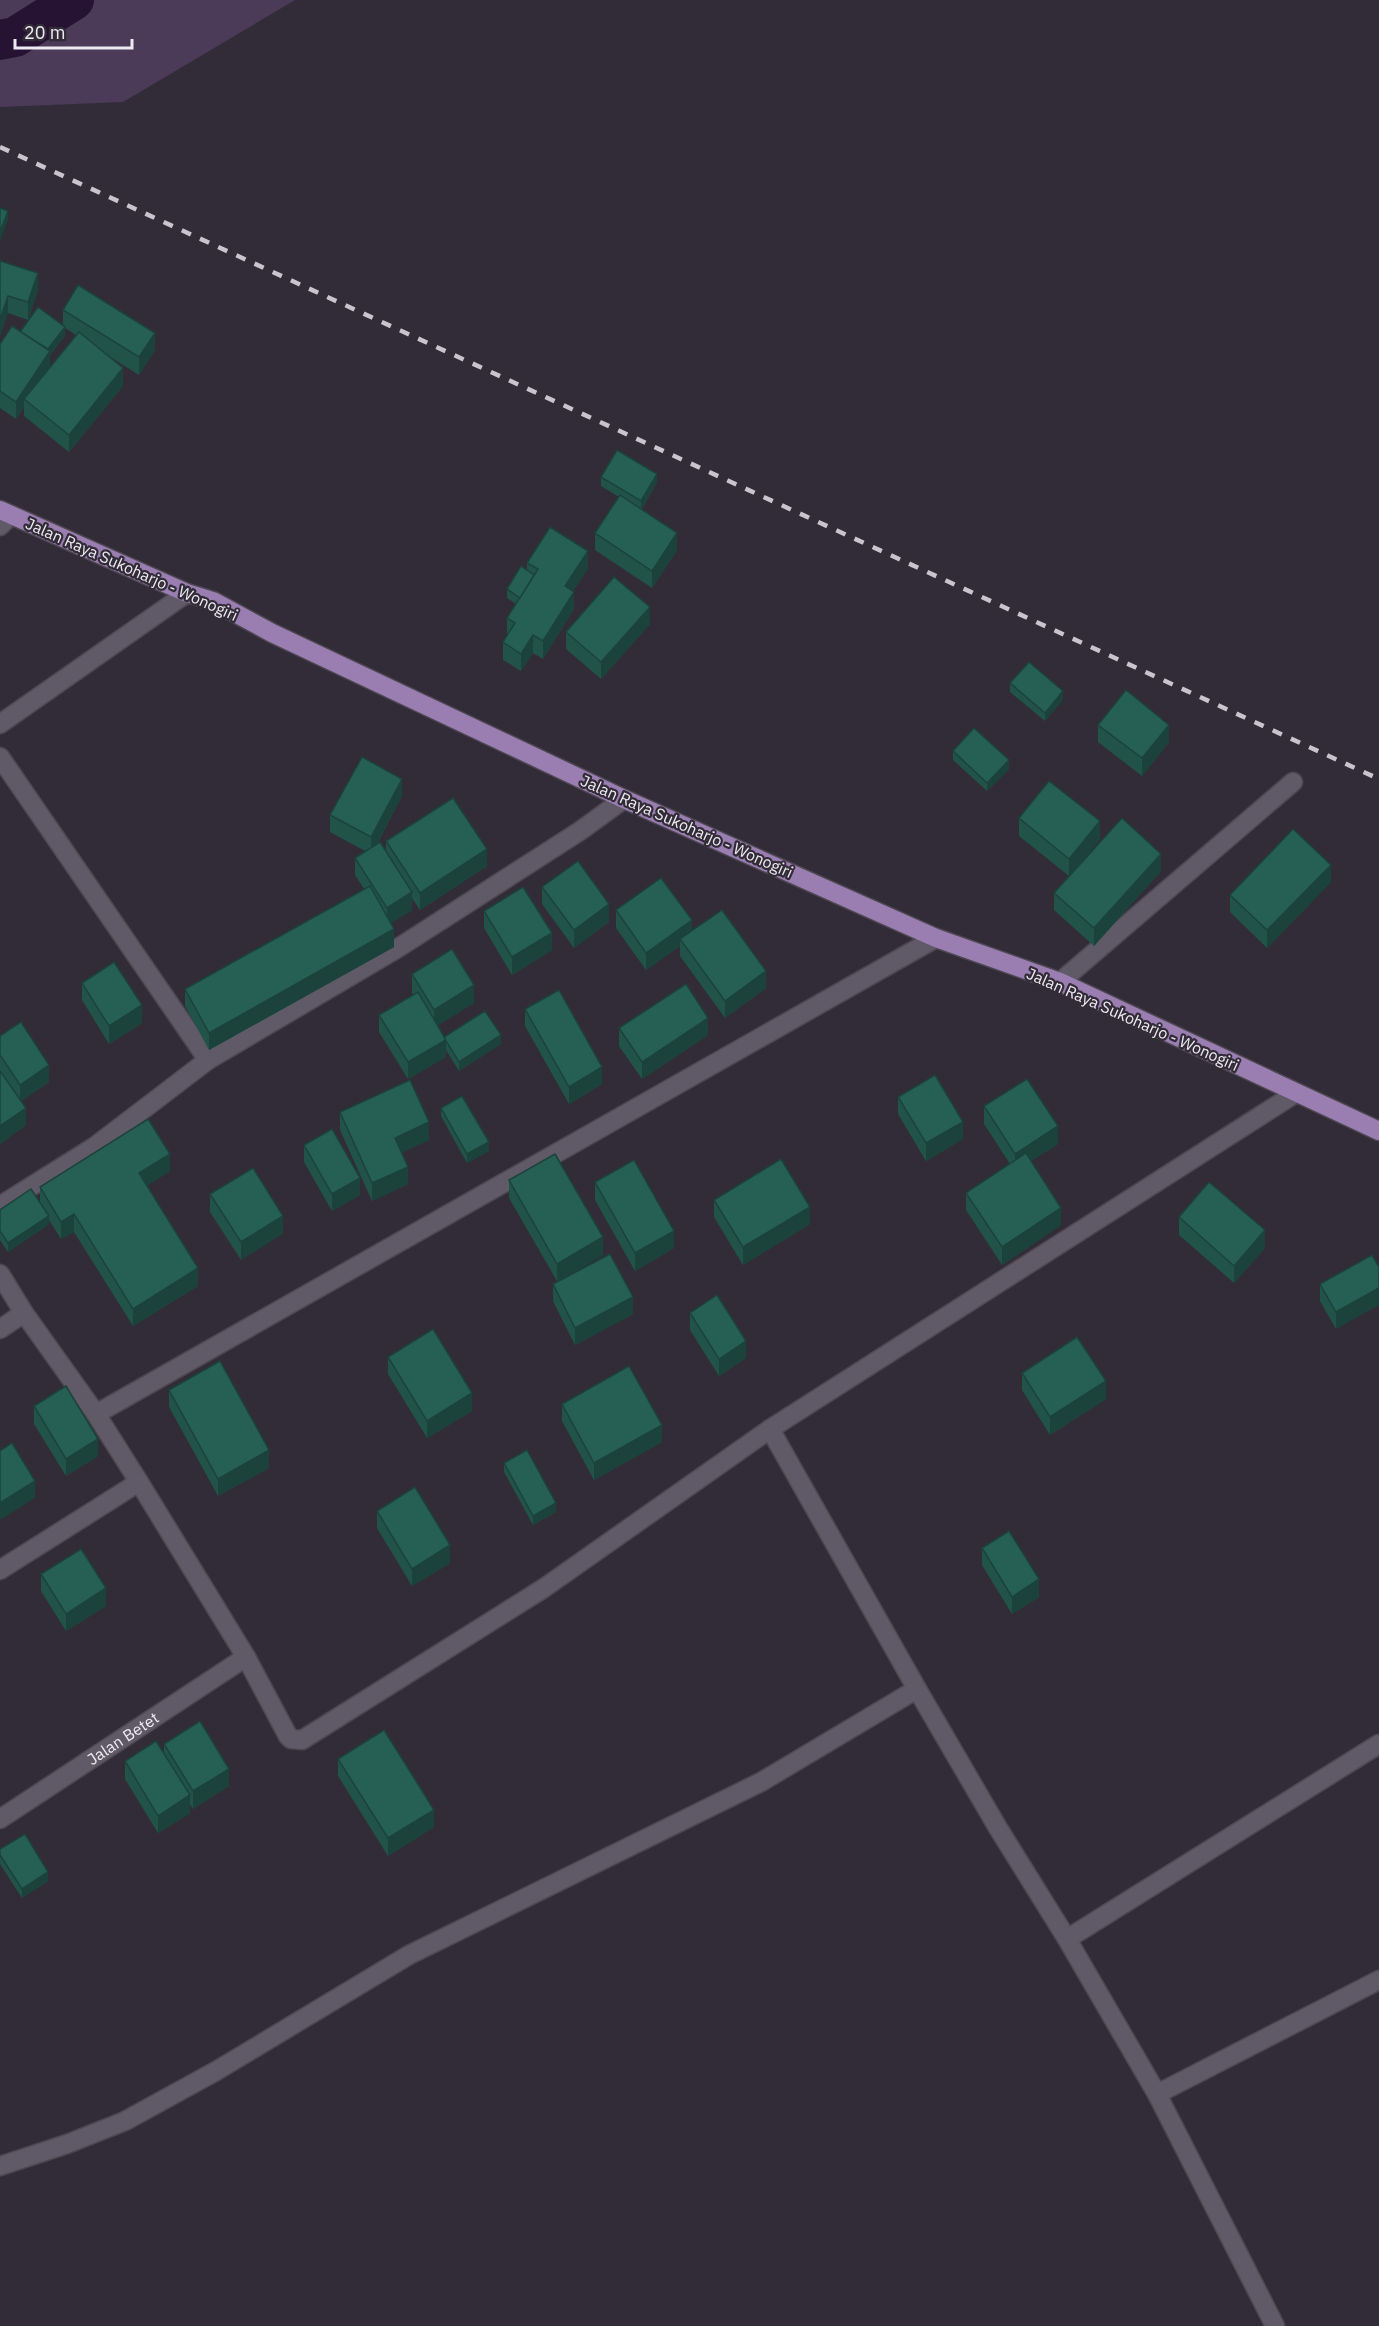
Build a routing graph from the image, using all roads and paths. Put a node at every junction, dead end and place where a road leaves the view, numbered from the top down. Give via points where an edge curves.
1 (4, 517) edge
2 (187, 592) junction
3 (0, 724) edge
4 (0, 757) edge
5 (1293, 782) dead end
6 (624, 799) junction
7 (936, 938) junction
8 (1060, 982) junction
9 (208, 1060) junction
10 (1296, 1093) junction
11 (1379, 1131) edge
12 (0, 1206) edge
13 (0, 1274) edge
14 (24, 1313) junction
15 (0, 1329) edge
16 (96, 1414) junction
17 (770, 1429) junction
18 (139, 1482) junction
19 (0, 1570) edge
20 (246, 1657) junction
21 (917, 1689) junction
22 (1379, 1744) edge
23 (0, 1819) edge
24 (1067, 1939) junction
25 (1379, 1980) edge
26 (1157, 2094) junction
27 (0, 2166) edge
28 (1275, 2326) edge

1 - 2 main road, Jalan Raya Sukoharjo - Wonogiri
2 - 3 street
2 - 6 main road, Jalan Raya Sukoharjo - Wonogiri
4 - 9 street
5 - 8 street
6 - 7 main road, Jalan Raya Sukoharjo - Wonogiri
6 - 9 street via 398,948
7 - 8 main road, Jalan Raya Sukoharjo - Wonogiri
7 - 16 street
8 - 10 main road, Jalan Raya Sukoharjo - Wonogiri
9 - 12 street via 94,1147
10 - 11 main road, Jalan Raya Sukoharjo - Wonogiri
10 - 17 street
13 - 14 street
14 - 15 street
14 - 16 street
16 - 18 street
17 - 20 street via 544,1588 302,1740 288,1736
17 - 21 street
18 - 19 street
18 - 20 street
20 - 23 street, Jalan Betet
21 - 24 street
21 - 27 street via 761,1782 409,1954 216,2071 125,2121
22 - 24 street
24 - 26 street
25 - 26 street
26 - 28 street

